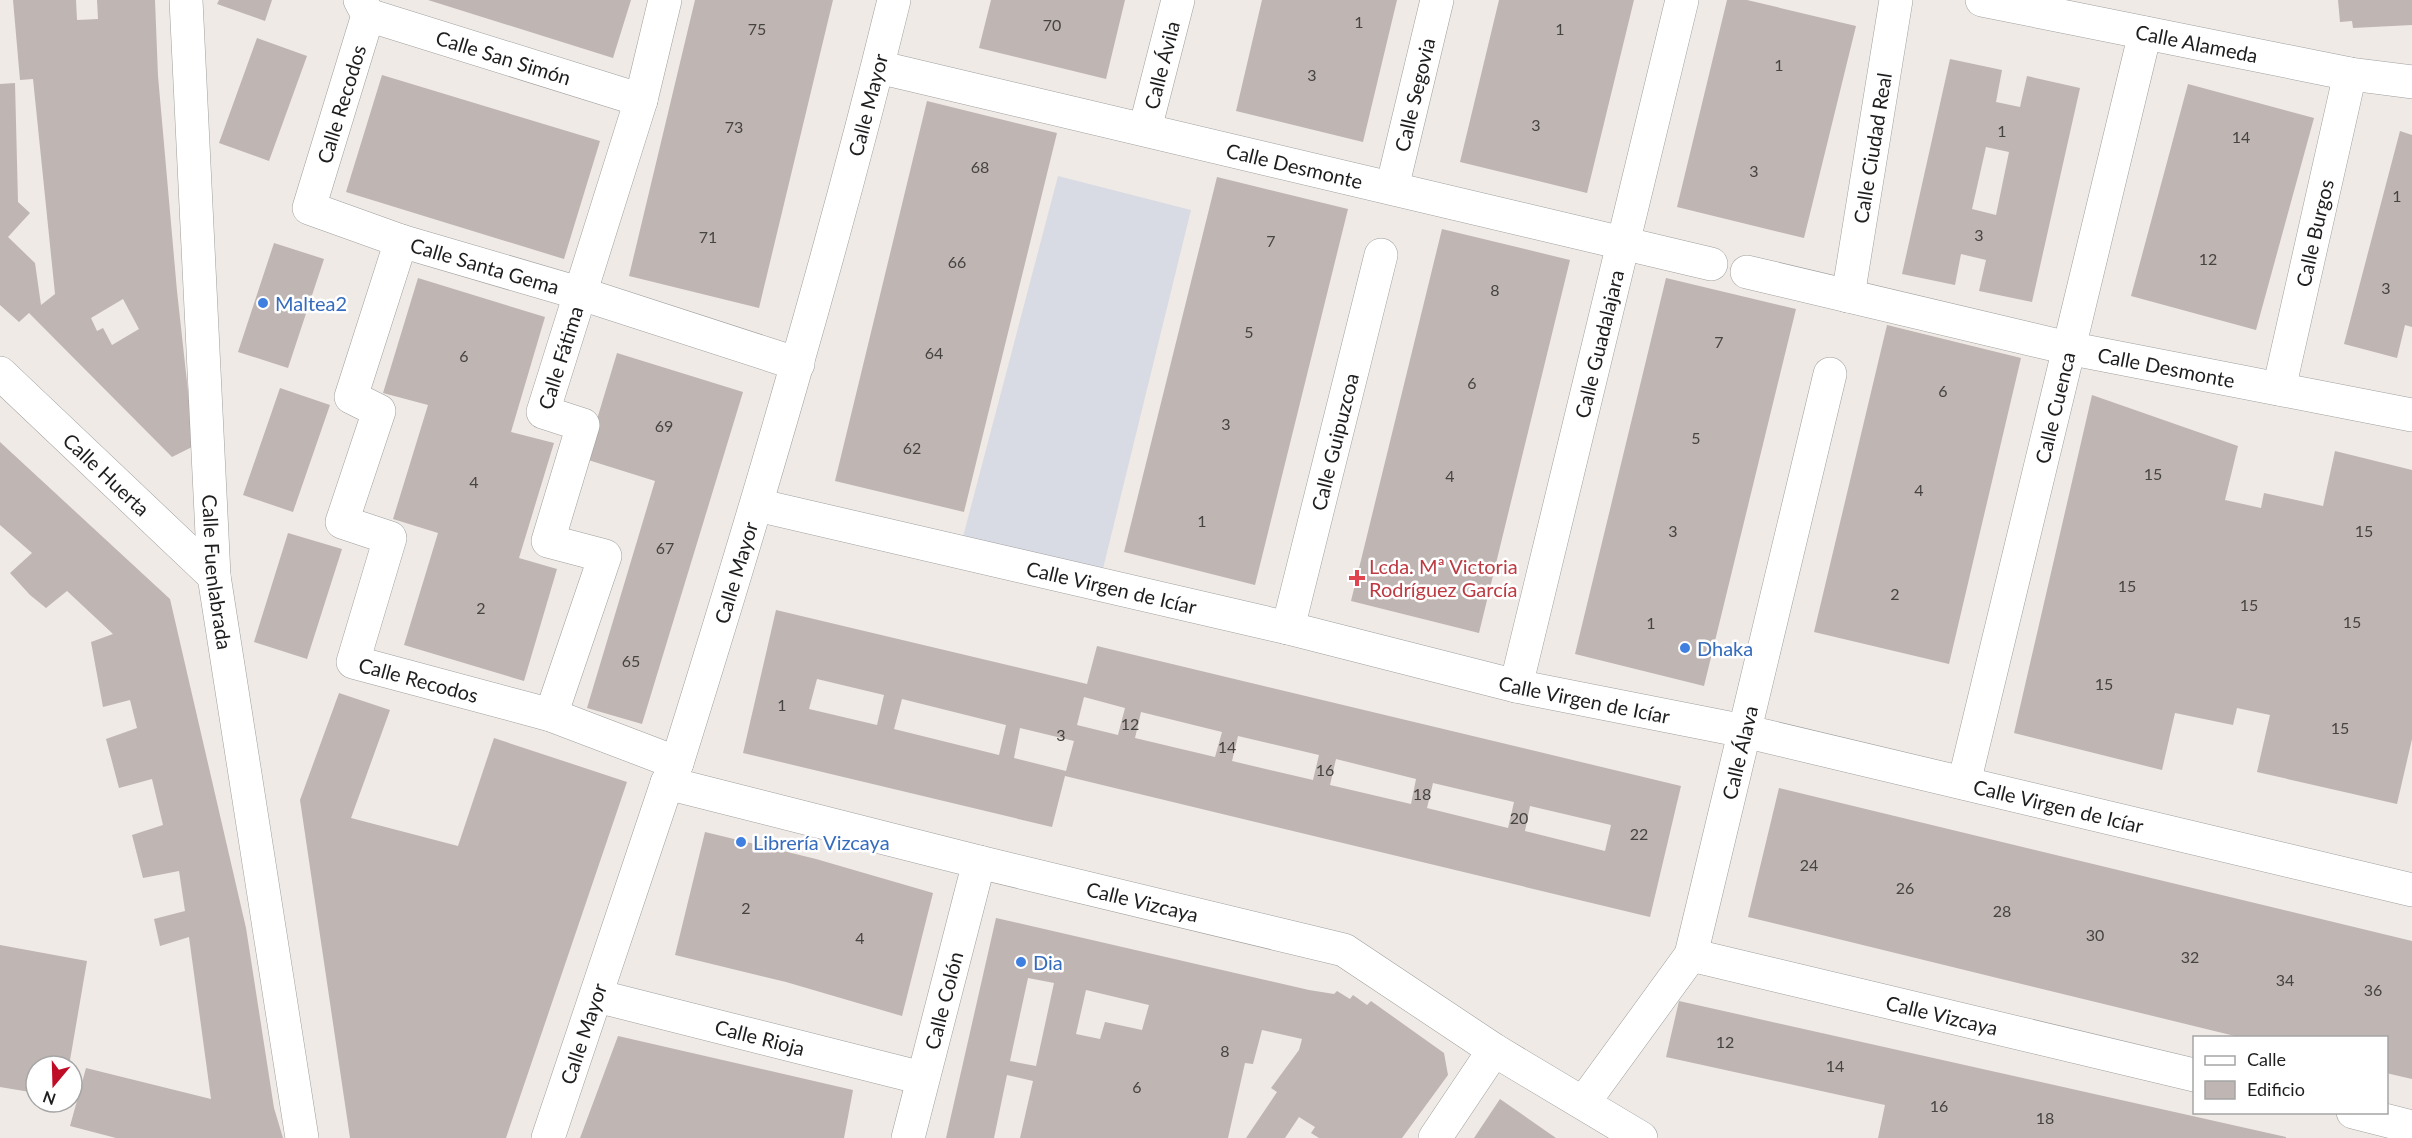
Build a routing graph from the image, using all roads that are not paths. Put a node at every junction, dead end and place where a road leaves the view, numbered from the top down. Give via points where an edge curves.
1 (186, 0) edge
2 (665, 0) edge
3 (894, 0) edge
4 (1178, 0) edge
5 (1437, 0) edge
6 (1682, 0) edge
7 (1896, 0) edge
8 (1982, 0) edge
9 (364, 8) edge
10 (2145, 33) junction
11 (878, 66) junction
12 (2350, 74) junction
13 (2412, 82) edge
14 (641, 100) junction
15 (1145, 129) junction
16 (1392, 188) junction
17 (309, 208) joint
18 (401, 241) junction
19 (1623, 242) junction
20 (1381, 255) dead end
21 (1711, 264) dead end
22 (1747, 272) dead end
23 (582, 294) junction
24 (1848, 296) junction
25 (2068, 348) junction
26 (798, 364) junction
27 (0, 372) edge
28 (1830, 374) dead end
29 (2279, 389) junction
30 (2412, 415) edge
31 (757, 505) junction
32 (214, 576) junction
33 (1288, 628) junction
34 (1516, 686) junction
35 (551, 715) junction
36 (1744, 731) junction
37 (672, 773) junction
38 (1964, 783) junction
39 (979, 862) junction
40 (2412, 890) edge
41 (1691, 955) junction
42 (597, 996) junction
43 (1494, 1050) junction
44 (2193, 1075) edge
45 (922, 1078) junction
46 (1584, 1102) junction
47 (2358, 1114) edge
48 (2412, 1126) edge
49 (302, 1138) edge
50 (548, 1138) edge
51 (908, 1138) edge
52 (1435, 1138) edge
53 (1641, 1138) edge

1 - 32 street, Calle Fuenlabrada
2 - 14 street, Calle Fátima
3 - 11 street, Calle Mayor
4 - 15 street, Calle Ávila
5 - 16 street, Calle Segovia
6 - 19 street, Calle Guadalajara
7 - 24 street, Calle Ciudad Real
8 - 10 street, Calle Alameda
9 - 14 street, Calle San Simón
9 - 17 street, Calle Recodos
10 - 12 street, Calle Alameda
10 - 25 street, Calle Cuenca
11 - 15 street, Calle Desmonte
11 - 26 street, Calle Mayor
12 - 13 street, Calle Alameda
12 - 29 street, Calle Burgos
14 - 23 street, Calle Fátima
15 - 16 street, Calle Desmonte
16 - 19 street, Calle Desmonte
17 - 18 street, Calle Santa Gema
18 - 23 street, Calle Santa Gema
18 - 35 street, Calle Recodos via 351,397 379,411 342,522 390,538 354,662
19 - 21 street, Calle Desmonte
19 - 34 street, Calle Guadalajara
20 - 33 street, Calle Guipuzcoa
22 - 24 street, Calle Desmonte
23 - 26 street, Calle Santa Gema
23 - 35 street, Calle Fátima via 543,412 583,425 548,541 605,556
24 - 25 street, Calle Desmonte
25 - 29 street, Calle Desmonte
25 - 38 street, Calle Cuenca
26 - 31 street, Calle Mayor
27 - 32 street, Calle Huerta
28 - 36 street, Calle Álava
29 - 30 street, Calle Desmonte
31 - 33 street, Calle Virgen de Icíar
31 - 37 street, Calle Mayor
32 - 49 street, Calle Fuenlabrada
33 - 34 street, Calle Virgen de Icíar
34 - 36 street, Calle Virgen de Icíar
35 - 37 street, Calle Recodos
36 - 38 street, Calle Virgen de Icíar
36 - 41 street, Calle Álava
37 - 39 street, Calle Vizcaya
37 - 42 street, Calle Mayor
38 - 40 street, Calle Virgen de Icíar
39 - 43 street, Calle Vizcaya via 1344,950
39 - 45 street, Calle Colón
41 - 44 street, Calle Vizcaya
41 - 46 street, Calle Álava
42 - 45 street, Calle Rioja
42 - 50 street, Calle Mayor
43 - 46 street, Calle Vizcaya
43 - 52 street
45 - 51 street, Calle Colón
46 - 53 street, Calle Vizcaya
47 - 48 street

